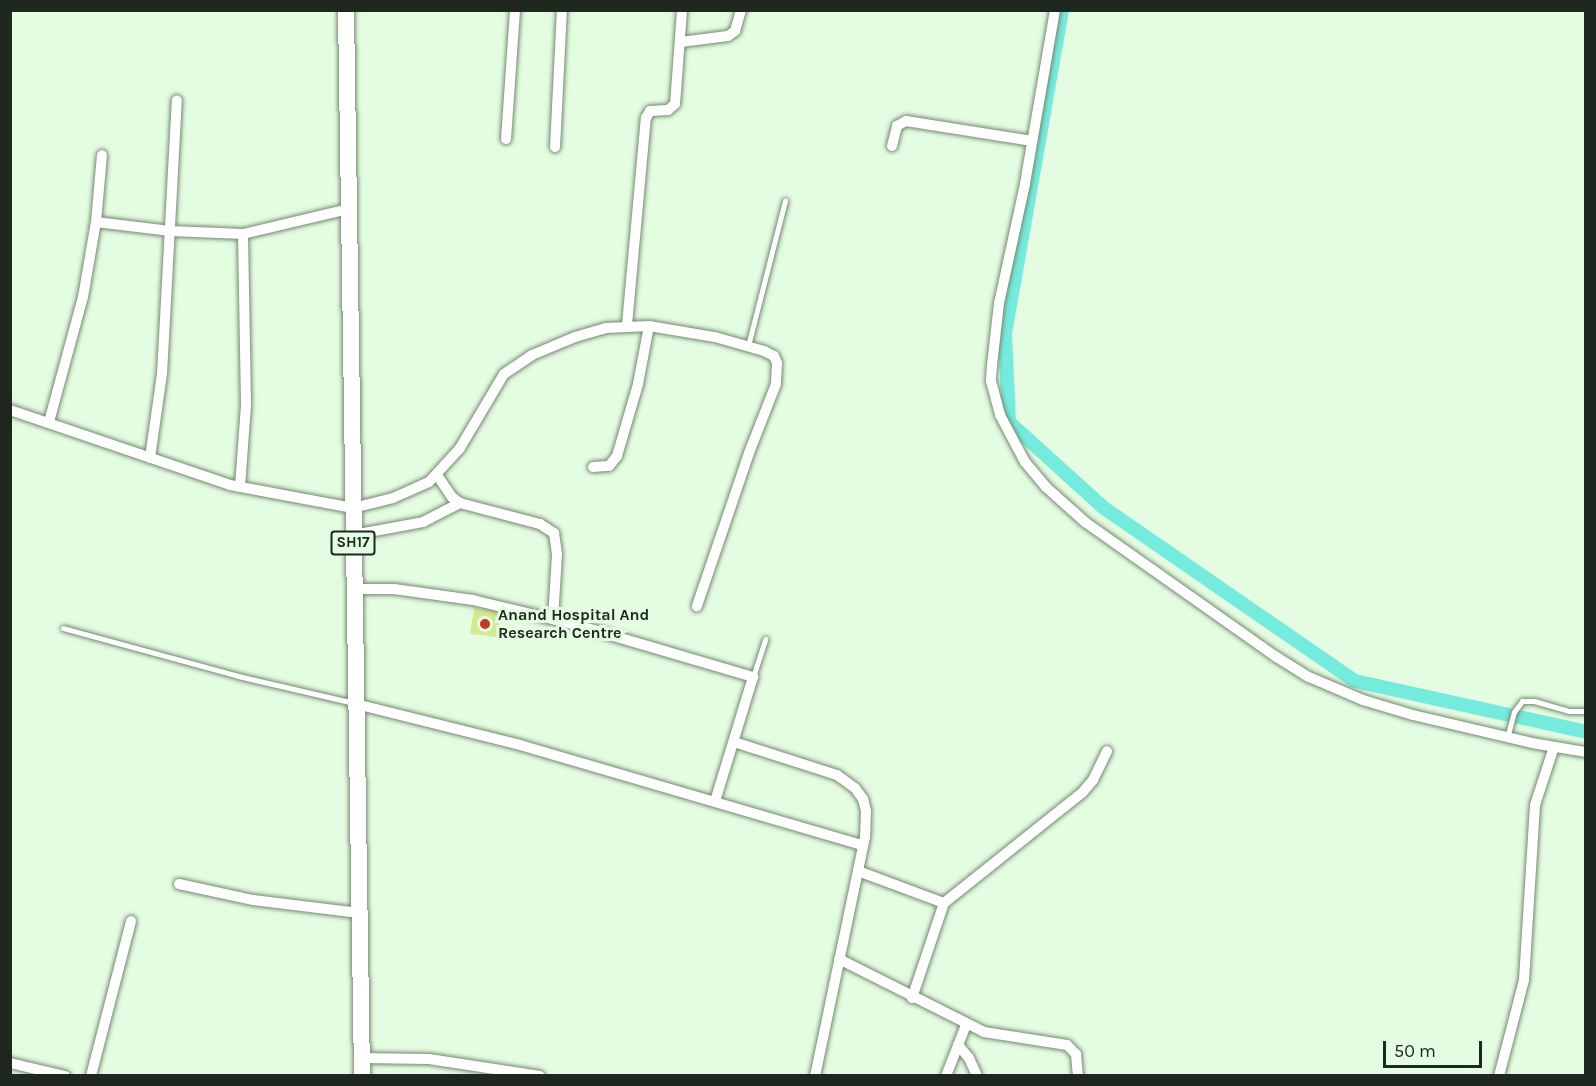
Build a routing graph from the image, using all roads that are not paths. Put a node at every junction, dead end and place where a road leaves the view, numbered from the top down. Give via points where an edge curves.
1 (346, 10) edge
2 (515, 10) edge
3 (562, 10) edge
4 (682, 10) edge
5 (741, 10) edge
6 (1055, 10) edge
7 (681, 42) junction
8 (177, 100) dead end
9 (506, 139) dead end
10 (1032, 141) junction
11 (892, 146) dead end
12 (555, 147) dead end
13 (102, 155) dead end
14 (785, 201) dead end
15 (349, 209) junction
16 (96, 222) junction
17 (170, 231) junction
18 (243, 234) junction
19 (627, 325) junction
20 (649, 326) junction
21 (748, 346) junction
22 (10, 410) edge
23 (49, 422) junction
24 (150, 458) junction
25 (593, 467) dead end
26 (437, 476) junction
27 (240, 487) junction
28 (460, 503) junction
29 (353, 508) junction
30 (353, 535) junction
31 (354, 589) junction
32 (697, 606) dead end
33 (553, 619) junction
34 (63, 628) dead end
35 (765, 639) dead end
36 (753, 677) junction
37 (356, 704) junction
38 (1586, 711) edge
39 (1507, 738) junction
40 (734, 742) junction
41 (1554, 747) junction
42 (1107, 751) dead end
43 (1586, 752) edge
44 (715, 801) junction
45 (863, 845) junction
46 (858, 871) junction
47 (179, 884) dead end
48 (944, 903) junction
49 (359, 913) junction
50 (131, 921) dead end
51 (839, 959) junction
52 (912, 998) junction
53 (966, 1024) junction
54 (958, 1045) junction
55 (361, 1058) junction
56 (10, 1063) edge
57 (65, 1076) edge
58 (91, 1076) edge
59 (362, 1076) edge
60 (540, 1076) edge
61 (816, 1076) edge
62 (946, 1076) edge
63 (977, 1076) edge
64 (1078, 1076) edge
65 (1498, 1076) edge

1 - 15 main road, SH17
2 - 9 street
3 - 12 street
4 - 7 street
5 - 7 street via 735,31 728,36
6 - 10 street
7 - 19 street via 674,107 650,111 646,118
8 - 17 street
10 - 11 street via 906,121 897,126
10 - 39 street via 999,303 991,381 1000,415 1025,462 1085,522 1294,668 1371,703
13 - 16 street
14 - 21 lane
15 - 18 street
15 - 29 main road, SH17
16 - 17 street
16 - 23 street via 78,321
17 - 18 street
17 - 24 street via 162,374
18 - 27 street via 246,405
19 - 20 street
19 - 26 street via 575,337 504,374 460,448
20 - 21 street
20 - 25 street via 639,384 617,456 609,466
21 - 32 street via 774,356 776,384
22 - 23 street
23 - 24 street
24 - 27 street
26 - 28 street
26 - 29 street via 415,490
27 - 29 street
28 - 30 street via 423,522
28 - 33 street via 540,524 554,533 558,554
29 - 30 main road, SH17
30 - 31 main road, SH17
31 - 33 street via 432,593
31 - 37 main road, SH17
33 - 36 street
34 - 37 lane
35 - 36 lane
36 - 40 street
37 - 44 street
37 - 49 main road, SH17
38 - 39 lane via 1569,711 1527,700 1514,712
39 - 41 street
40 - 44 street
40 - 45 street via 847,780 865,805
41 - 43 street
41 - 65 street via 1535,805 1524,980
42 - 48 street via 1082,793
44 - 45 street
45 - 46 street
46 - 48 street
46 - 51 street
47 - 49 street via 253,900
48 - 52 street
49 - 55 main road, SH17
50 - 58 street
51 - 52 street
51 - 61 street
52 - 53 street
53 - 54 street
53 - 64 street via 1002,1036 1067,1045 1076,1054
54 - 62 street
54 - 63 street
55 - 59 main road, SH17
55 - 60 street via 429,1059
56 - 57 street

